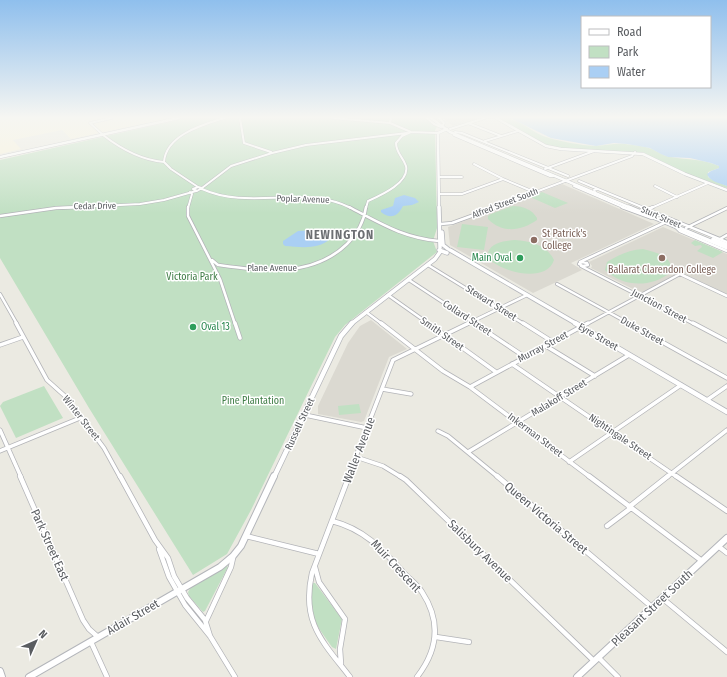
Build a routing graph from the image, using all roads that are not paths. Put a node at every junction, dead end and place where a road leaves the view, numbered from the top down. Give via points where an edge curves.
1 (32, 150) edge
2 (126, 150) edge
3 (167, 150) edge
4 (265, 150) edge
5 (284, 150) edge
6 (396, 150) edge
7 (439, 150) edge
8 (487, 150) edge
9 (493, 150) edge
10 (501, 150) edge
11 (578, 150) edge
12 (594, 151) junction
13 (272, 152) junction
14 (635, 153) junction
15 (0, 156) edge
16 (164, 162) junction
17 (474, 164) dead end
18 (546, 168) junction
19 (440, 177) junction
20 (462, 177) dead end
21 (556, 177) junction
22 (567, 178) junction
23 (503, 179) junction
24 (579, 181) dead end
25 (708, 183) junction
26 (205, 184) junction
27 (574, 186) dead end
28 (656, 186) dead end
29 (198, 187) junction
30 (194, 188) junction
31 (202, 189) junction
32 (598, 189) junction
33 (727, 190) edge
34 (197, 191) junction
35 (206, 191) junction
36 (190, 192) junction
37 (534, 192) junction
38 (595, 192) junction
39 (440, 194) junction
40 (677, 197) junction
41 (727, 208) edge
42 (648, 209) junction
43 (365, 215) junction
44 (0, 216) edge
45 (666, 222) junction
46 (676, 226) junction
47 (441, 227) junction
48 (688, 227) junction
49 (727, 235) edge
50 (441, 241) junction
51 (717, 241) junction
52 (727, 242) edge
53 (727, 245) edge
54 (440, 250) junction
55 (727, 250) edge
56 (448, 251) junction
57 (589, 258) junction
58 (435, 259) junction
59 (212, 260) junction
60 (580, 262) junction
61 (428, 265) junction
62 (588, 265) junction
63 (581, 266) junction
64 (592, 271) junction
65 (409, 280) junction
66 (557, 284) dead end
67 (0, 294) edge
68 (388, 295) junction
69 (527, 295) junction
70 (640, 296) junction
71 (727, 296) edge
72 (499, 308) junction
73 (366, 312) junction
74 (609, 313) junction
75 (472, 321) junction
76 (582, 327) junction
77 (444, 335) junction
78 (23, 337) junction
79 (240, 338) dead end
80 (727, 341) edge
81 (553, 342) junction
82 (0, 345) edge
83 (546, 346) junction
84 (414, 349) junction
85 (629, 355) junction
86 (525, 357) junction
87 (512, 364) junction
88 (496, 372) junction
89 (595, 376) junction
90 (727, 378) edge
91 (681, 385) junction
92 (470, 386) junction
93 (727, 386) edge
94 (382, 389) junction
95 (411, 394) dead end
96 (560, 397) junction
97 (707, 400) junction
98 (727, 412) edge
99 (305, 415) junction
100 (80, 418) junction
101 (518, 422) junction
102 (367, 428) junction
103 (0, 430) edge
104 (727, 430) edge
105 (438, 431) dead end
106 (612, 432) junction
107 (8, 448) junction
108 (0, 451) edge
109 (468, 452) junction
110 (356, 457) junction
111 (569, 462) junction
112 (672, 473) junction
113 (630, 507) junction
114 (727, 511) edge
115 (332, 520) junction
116 (607, 526) dead end
117 (246, 536) junction
118 (727, 538) edge
119 (718, 546) junction
120 (727, 553) edge
121 (319, 554) junction
122 (235, 555) junction
123 (702, 561) junction
124 (316, 563) junction
125 (179, 590) junction
126 (662, 598) junction
127 (652, 607) junction
128 (206, 622) junction
129 (210, 636) junction
130 (98, 637) junction
131 (436, 637) junction
132 (91, 641) junction
133 (469, 642) dead end
134 (727, 652) edge
135 (596, 659) junction
136 (342, 667) junction
137 (0, 670) edge
138 (2, 677) edge
139 (29, 677) edge
140 (107, 677) edge
141 (235, 677) edge
142 (350, 677) edge
143 (417, 677) edge
144 (577, 677) edge
145 (618, 677) edge

1 - 15 main road
2 - 16 street via 146,160
3 - 16 street
4 - 13 street
5 - 13 street
6 - 43 street, Plane Avenue via 406,167 405,174 393,189 368,201
7 - 19 main road
8 - 21 street, Sturt Street
9 - 21 main road, Sturt Street
10 - 18 main road, Sturt Street
11 - 12 main road
12 - 14 main road
12 - 18 street
13 - 26 street via 231,166
14 - 22 street, Alfred Street South
14 - 25 main road via 656,159
16 - 30 street
17 - 23 street
18 - 22 main road, Sturt Street
19 - 20 street
19 - 39 main road
21 - 22 main road, Sturt Street
22 - 37 street, Alfred Street South
22 - 38 main road, Sturt Street
23 - 37 street
23 - 39 street via 462,194
24 - 32 street, Sturt Street
25 - 33 main road
25 - 40 street
26 - 29 street
26 - 31 street
27 - 38 street, Sturt Street
28 - 40 street
29 - 30 street, Cedar Drive
29 - 31 street, Poplar Avenue
30 - 34 street
30 - 36 street, Cedar Drive
31 - 34 street
31 - 35 street, Poplar Avenue
32 - 38 street
32 - 42 street, Sturt Street
34 - 35 street, Poplar Avenue
34 - 36 street, Cedar Drive
35 - 43 street, Poplar Avenue via 234,198 325,199 344,204
36 - 44 street, Cedar Drive via 164,200 131,205 65,207
36 - 59 street via 192,194 188,216
37 - 47 street, Alfred Street South
38 - 45 main road, Sturt Street
38 - 48 main road, Sturt Street
39 - 47 main road
40 - 42 street
41 - 48 street
42 - 48 street, Sturt Street
43 - 50 street, Poplar Avenue via 393,230 426,240
43 - 59 street, Plane Avenue via 343,249 310,266 284,269 257,268 218,265
45 - 46 main road, Sturt Street
45 - 57 street
46 - 51 main road, Sturt Street
46 - 55 street, Sturt Street via 680,231
47 - 50 main road
48 - 51 main road, Sturt Street
49 - 51 street
50 - 54 main road
50 - 56 main road
51 - 52 street, Sturt Street
51 - 53 main road, Sturt Street
51 - 55 main road, Sturt Street
54 - 56 main road, Eyre Street
54 - 58 main road, Russell Street
56 - 58 main road, Russell Street
56 - 69 main road, Eyre Street
57 - 60 street
57 - 62 street
58 - 61 main road, Russell Street
59 - 79 street
60 - 62 street
60 - 63 street
61 - 65 main road, Russell Street
61 - 72 street, Stewart Street
62 - 63 street
62 - 64 street, Junction Street
63 - 64 street, Junction Street
64 - 70 street, Junction Street
65 - 68 main road, Russell Street
65 - 75 street, Collard Street
66 - 74 street, Duke Street
67 - 78 street, Winter Street
68 - 73 main road, Russell Street
68 - 77 street, Smith Street
69 - 72 street, Waller Avenue
69 - 76 main road, Eyre Street
70 - 71 street, Murray Street via 680,274
70 - 74 street, Murray Street
70 - 80 street, Junction Street
72 - 75 street, Waller Avenue
72 - 81 street, Stewart Street
73 - 84 street, Inkerman Street
73 - 99 main road, Russell Street via 351,324 339,339
74 - 76 street, Murray Street
74 - 90 street, Duke Street
75 - 77 street, Waller Avenue
75 - 86 street, Collard Street
76 - 81 street, Murray Street
76 - 85 main road, Eyre Street
77 - 84 street, Waller Avenue
77 - 88 street, Smith Street
78 - 82 street
78 - 100 street, Winter Street via 47,380 66,397
81 - 83 street, Murray Street
83 - 86 street, Murray Street
83 - 89 street
84 - 92 street, Inkerman Street via 445,372
84 - 94 street, Waller Avenue via 393,360
85 - 89 street, Malakoff Street
85 - 91 main road, Eyre Street
86 - 87 street, Murray Street
87 - 88 street, Murray Street
87 - 96 street, Nightingale Street
88 - 92 street, Murray Street
89 - 96 street, Malakoff Street
91 - 97 main road, Eyre Street
91 - 106 street
92 - 101 street, Inkerman Street
93 - 97 street
94 - 95 street
94 - 102 street, Waller Avenue
96 - 101 street, Malakoff Street
96 - 106 street, Nightingale Street
97 - 98 main road, Eyre Street
99 - 102 street
99 - 117 main road, Russell Street
100 - 107 street
100 - 125 street, Winter Street via 104,448 158,545 169,577
101 - 109 street, Malakoff Street
101 - 111 street, Inkerman Street
102 - 110 street, Waller Avenue
103 - 107 street, Park Street East
104 - 112 street
105 - 109 street, Queen Victoria Street
106 - 111 street
106 - 112 street, Nightingale Street
107 - 108 street
107 - 130 street, Park Street East via 84,620
109 - 127 street, Queen Victoria Street
110 - 115 street, Waller Avenue
110 - 135 street, Salisbury Avenue via 386,467 406,480
111 - 113 street, Inkerman Street
112 - 113 street
112 - 114 street, Nightingale Street
113 - 116 street
113 - 123 street, Inkerman Street
115 - 121 street, Waller Avenue
115 - 131 street, Muir Crescent via 354,528 377,544 421,591 432,616
117 - 121 street
117 - 122 main road, Russell Street
118 - 119 main road, Pleasant Street South
119 - 120 street
119 - 123 main road, Pleasant Street South
121 - 124 street, Waller Avenue
122 - 125 main road, Adair Street
122 - 128 street, Russell Street
123 - 126 main road, Pleasant Street South
124 - 136 street, Waller Avenue via 318,581 345,619 340,653
124 - 136 street, Waller Avenue via 307,591 308,611 316,631
125 - 128 street, Winter Street
125 - 129 street, Winter Street via 186,606
125 - 130 main road, Adair Street
126 - 127 main road, Pleasant Street South
126 - 134 street
127 - 135 main road, Pleasant Street South
128 - 129 street, Winter Street
129 - 141 street, Winter Street
130 - 132 main road, Adair Street
131 - 133 street
131 - 143 street, Muir Crescent via 425,669
132 - 139 main road, Adair Street
132 - 140 street
135 - 144 main road, Pleasant Street South
135 - 145 street, Salisbury Avenue
136 - 142 street, Waller Avenue
137 - 138 main road

